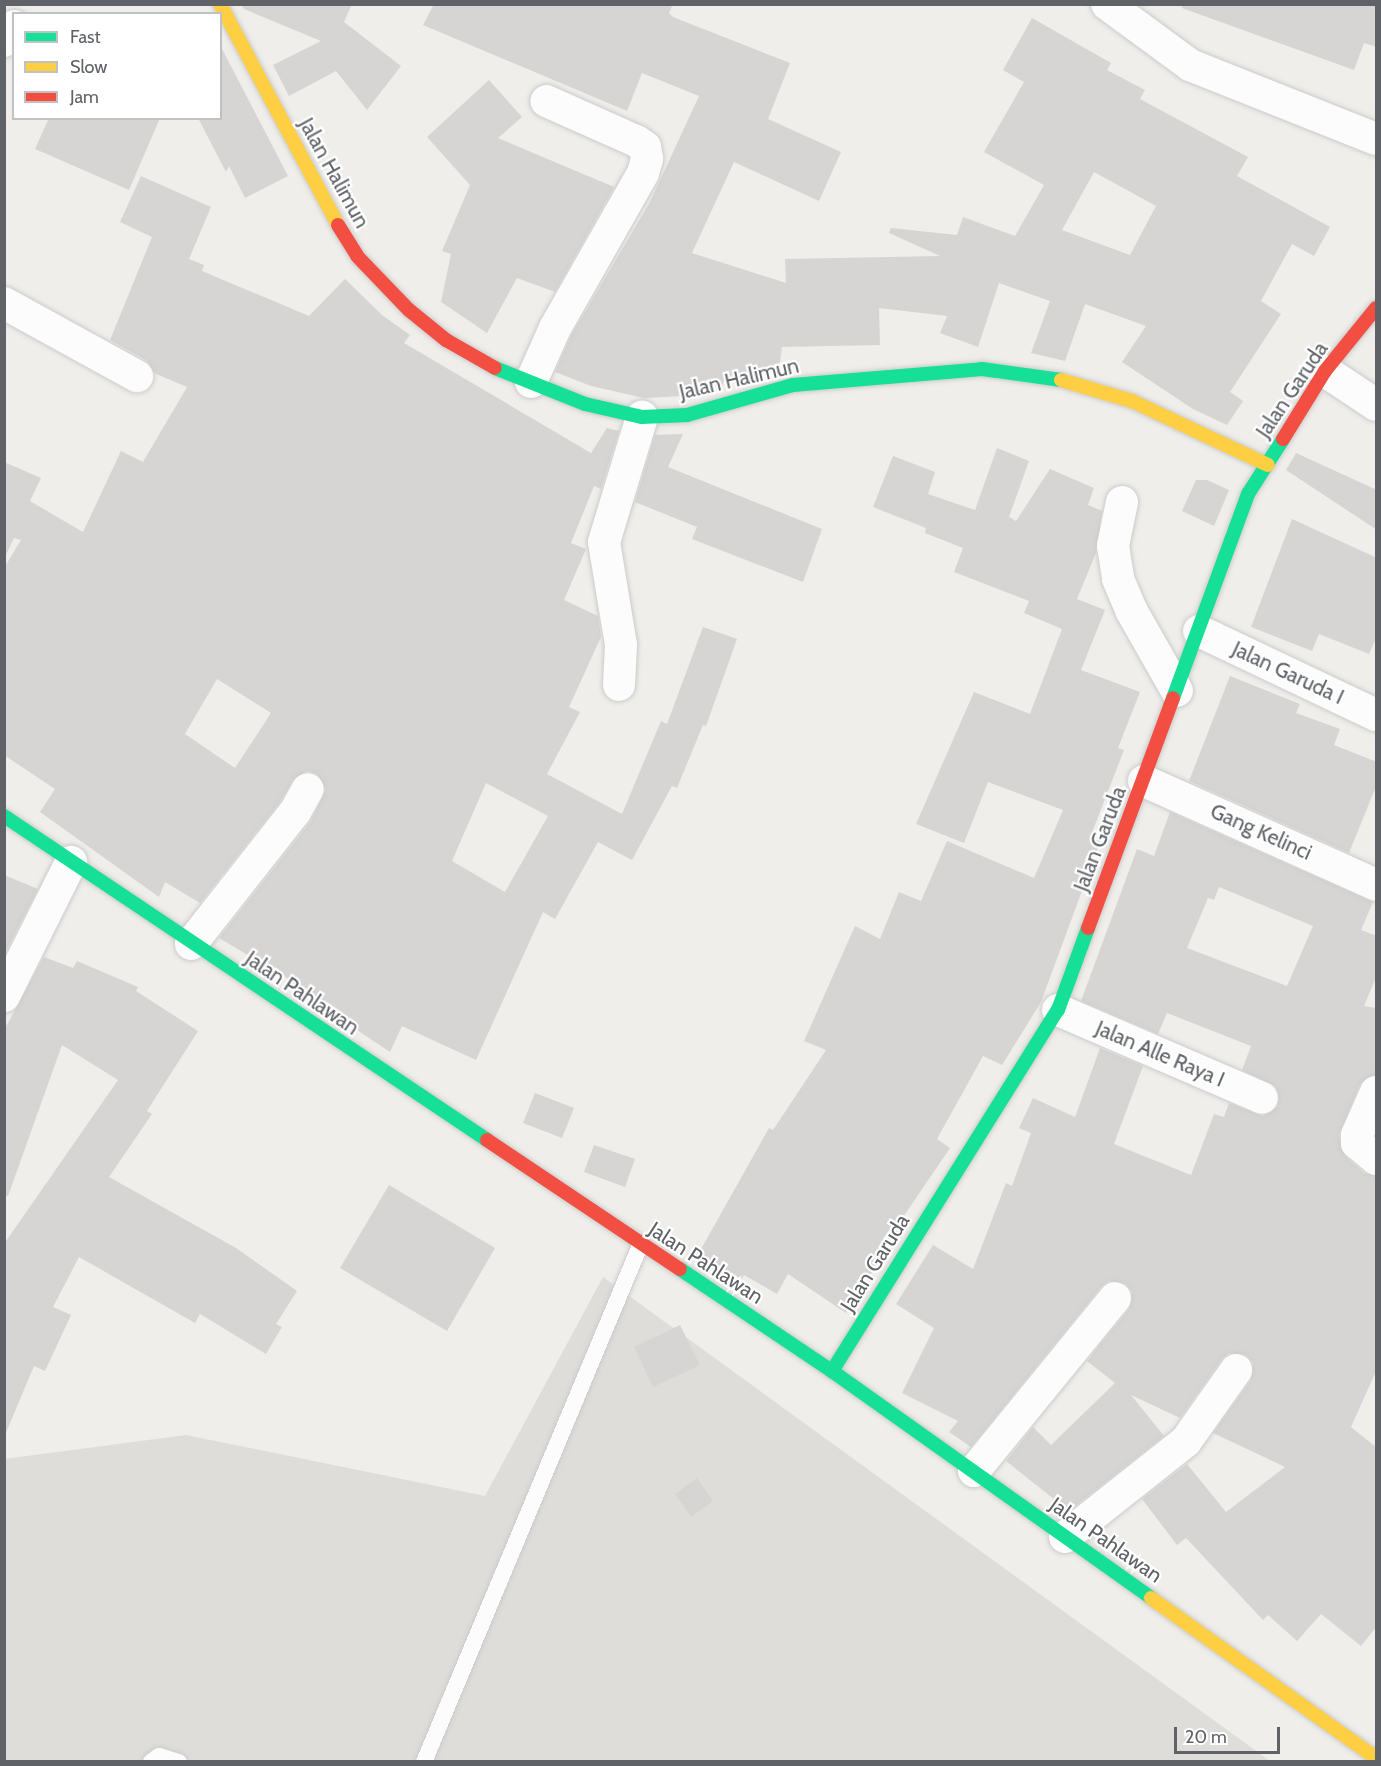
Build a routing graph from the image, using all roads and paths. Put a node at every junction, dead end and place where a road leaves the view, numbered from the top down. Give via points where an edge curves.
1 (220, 4) edge
2 (1107, 4) edge
3 (546, 100) dead end
4 (1377, 140) edge
5 (4, 303) edge
6 (1377, 308) edge
7 (1325, 371) junction
8 (137, 376) dead end
9 (531, 382) junction
10 (1377, 405) edge
11 (642, 417) junction
12 (1268, 465) junction
13 (1122, 502) dead end
14 (1199, 631) junction
15 (619, 684) dead end
16 (1177, 691) junction
17 (1377, 715) edge
18 (1144, 781) junction
19 (308, 789) dead end
20 (4, 816) edge
21 (71, 862) junction
22 (1377, 885) edge
23 (191, 944) junction
24 (4, 996) edge
25 (1058, 1010) junction
26 (1377, 1092) edge
27 (1262, 1098) dead end
28 (1377, 1159) edge
29 (640, 1246) junction
30 (1115, 1298) dead end
31 (1236, 1370) dead end
32 (832, 1371) junction
33 (974, 1472) junction
34 (1065, 1537) junction
35 (1377, 1758) edge
36 (151, 1761) edge
37 (179, 1761) edge
38 (424, 1761) edge

1 - 9 street, Jalan Halimun via 316,188 357,255 409,310 446,340 495,368
2 - 4 street via 1190,65
3 - 9 street via 636,141 647,153 643,173 579,283
5 - 8 street
6 - 7 street, Jalan Garuda
7 - 10 street
7 - 12 street, Jalan Garuda
9 - 11 street, Jalan Halimun via 585,404
11 - 12 street, Jalan Halimun via 687,415 793,385 982,369 1063,380 1132,401
11 - 15 street via 604,542 621,645
12 - 14 street, Jalan Garuda via 1248,494
13 - 16 street via 1113,546 1118,579
14 - 16 street, Jalan Garuda
14 - 17 street, Jalan Garuda I
16 - 18 street, Jalan Garuda
18 - 22 street, Gang Kelinci
18 - 25 street, Jalan Garuda
19 - 23 street via 295,812
20 - 21 street, Jalan Pahlawan
21 - 23 street, Jalan Pahlawan
21 - 24 street
23 - 29 street, Jalan Pahlawan
25 - 27 street, Jalan Alle Raya I
25 - 32 street, Jalan Garuda
26 - 28 street via 1357,1136 1357,1143
29 - 32 street, Jalan Pahlawan
29 - 38 lane
30 - 33 street
31 - 34 street via 1186,1442
32 - 33 street, Jalan Pahlawan
33 - 34 street, Jalan Pahlawan
34 - 35 street, Jalan Pahlawan
36 - 37 lane via 159,1756

